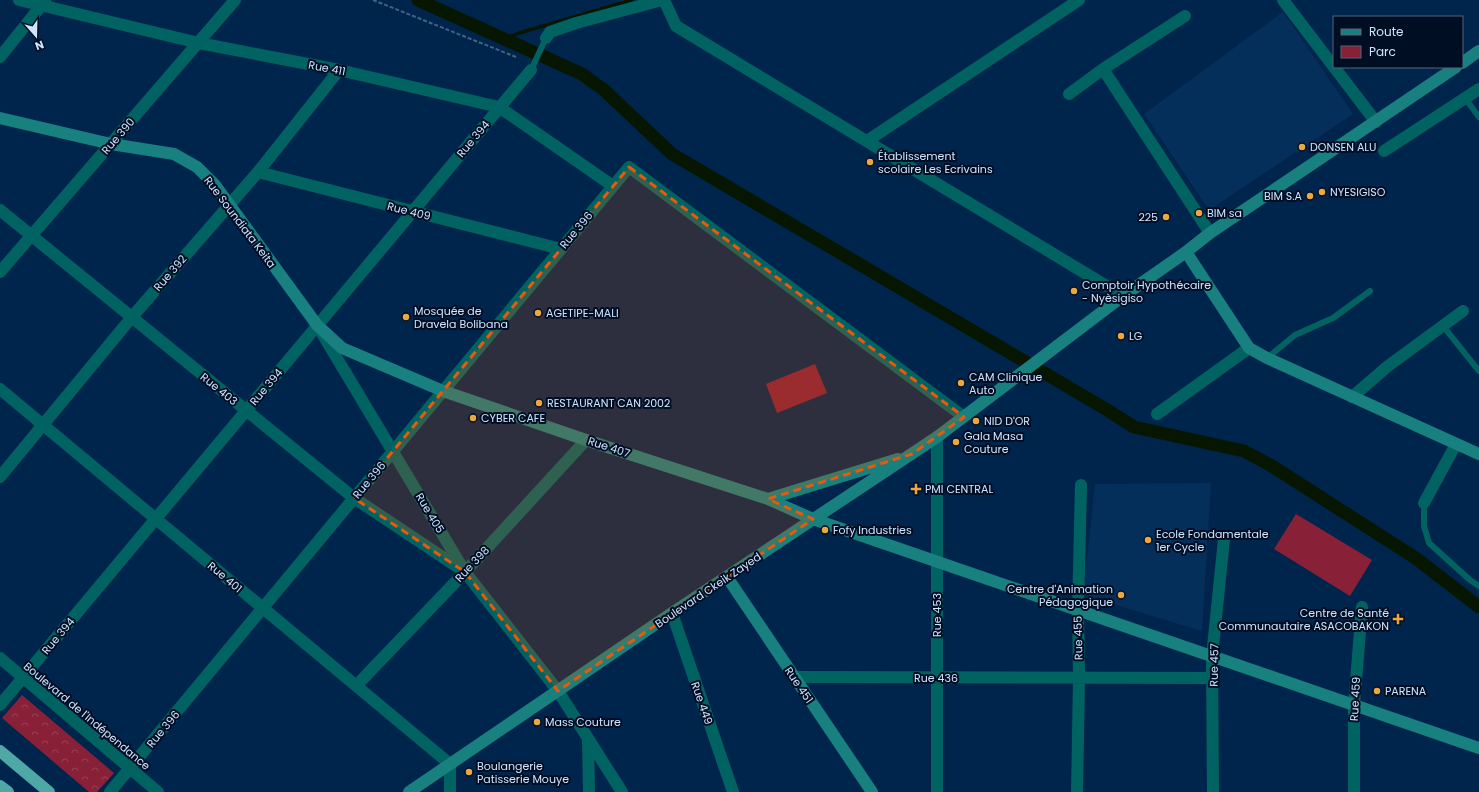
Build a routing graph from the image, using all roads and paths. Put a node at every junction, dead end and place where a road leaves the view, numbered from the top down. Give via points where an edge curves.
1 (20, 0) edge
2 (235, 0) edge
3 (373, 0) edge
4 (663, 0) edge
5 (1079, 0) edge
6 (1283, 0) edge
7 (43, 3) edge
8 (1185, 16) dead end
9 (546, 38) joint
10 (199, 43) junction
11 (1479, 51) edge
12 (0, 57) edge
13 (516, 57) dead end
14 (1463, 62) edge
15 (1333, 66) edge
16 (1335, 68) edge
17 (1455, 68) edge
18 (1103, 69) junction
19 (339, 70) junction
20 (531, 70) joint
21 (1479, 89) edge
22 (1069, 94) dead end
23 (1465, 98) junction
24 (499, 107) junction
25 (1479, 117) edge
26 (0, 118) edge
27 (1376, 122) junction
28 (867, 141) junction
29 (112, 144) junction
30 (1384, 151) dead end
31 (258, 172) junction
32 (613, 186) junction
33 (228, 206) junction
34 (0, 210) edge
35 (412, 212) junction
36 (1210, 233) junction
37 (31, 235) junction
38 (560, 249) junction
39 (1186, 252) junction
40 (0, 272) edge
41 (1370, 291) dead end
42 (1123, 296) junction
43 (1463, 311) dead end
44 (132, 317) junction
45 (317, 325) junction
46 (1442, 326) junction
47 (1249, 348) junction
48 (1267, 358) junction
49 (1479, 371) edge
50 (0, 390) edge
51 (443, 391) junction
52 (1352, 397) junction
53 (246, 410) junction
54 (1157, 414) dead end
55 (964, 417) junction
56 (42, 425) junction
57 (937, 437) junction
58 (586, 440) junction
59 (1456, 444) junction
60 (393, 451) junction
61 (912, 454) junction
62 (1479, 454) edge
63 (0, 477) edge
64 (1081, 485) dead end
65 (354, 498) junction
66 (768, 499) junction
67 (1424, 503) joint
68 (156, 519) junction
69 (813, 520) junction
70 (1224, 539) dead end
71 (937, 563) junction
72 (465, 572) junction
73 (727, 577) junction
74 (1479, 586) edge
75 (1362, 607) dead end
76 (263, 608) junction
77 (1078, 610) junction
78 (672, 613) junction
79 (1212, 656) junction
80 (0, 658) edge
81 (794, 677) junction
82 (23, 678) junction
83 (937, 678) junction
84 (1079, 678) junction
85 (1213, 678) junction
86 (356, 686) junction
87 (558, 691) junction
88 (0, 705) edge
89 (1354, 705) junction
90 (588, 739) junction
91 (1479, 748) edge
92 (0, 751) edge
93 (450, 764) junction
94 (129, 769) junction
95 (0, 786) edge
96 (8, 792) edge
97 (49, 792) edge
98 (110, 792) edge
99 (157, 792) edge
100 (409, 792) edge
101 (450, 792) edge
102 (589, 792) edge
103 (622, 792) edge
104 (733, 792) edge
105 (872, 792) edge
106 (937, 792) edge
107 (1077, 792) edge
108 (1213, 792) edge
109 (1354, 792) edge

1 - 7 street, Rue 411
2 - 10 street, Rue 390
3 - 13 path
4 - 9 street via 576,23 550,32
4 - 28 street via 676,26
5 - 28 street
6 - 15 street
7 - 10 street, Rue 411
7 - 12 street
8 - 18 street
9 - 20 lane
10 - 19 street, Rue 411
10 - 29 street, Rue 390
11 - 14 main road
16 - 27 street
17 - 27 main road, Boulevard Ckeik Zayed
18 - 22 street
18 - 36 street
19 - 24 street, Rue 411
19 - 31 street, Rue 392
20 - 24 street, Rue 394
21 - 23 street
23 - 25 lane
23 - 30 street
24 - 32 street, Rue 411
24 - 35 street, Rue 394
26 - 29 main road, Rue Soundiata Keita
27 - 36 main road, Boulevard Ckeik Zayed
28 - 42 street
29 - 33 main road, Rue Soundiata Keita via 174,154 196,167 215,186
29 - 37 street, Rue 390
31 - 33 street, Rue 392
31 - 35 street, Rue 409
32 - 38 street, Rue 396
32 - 55 street, Rue 396 via 629,167
33 - 44 street, Rue 392
33 - 45 main road, Rue Soundiata Keita
34 - 37 street, Rue 403
35 - 38 street, Rue 409
35 - 45 street, Rue 394
36 - 39 main road, Boulevard Ckeik Zayed
37 - 40 street, Rue 390
37 - 44 street, Rue 403
38 - 51 street, Rue 396
39 - 42 main road, Boulevard Ckeik Zayed
39 - 47 main road
41 - 48 lane via 1333,318 1295,335
42 - 55 main road, Boulevard Ckeik Zayed
43 - 46 street
44 - 53 street, Rue 403
44 - 56 street, Rue 392
45 - 51 main road, Rue 407 via 342,348
45 - 53 street, Rue 394
45 - 60 street, Rue 405
46 - 49 lane
46 - 52 street via 1388,366
47 - 48 main road
47 - 54 street
48 - 52 main road
50 - 56 street, Rue 401
51 - 58 main road, Rue 407
51 - 60 street, Rue 396
52 - 59 main road
53 - 65 street, Rue 403
53 - 68 street, Rue 394
55 - 57 main road, Boulevard Ckeik Zayed
56 - 63 street, Rue 392
56 - 68 street, Rue 401
57 - 61 main road, Boulevard Ckeik Zayed
57 - 71 street, Rue 453
58 - 66 main road, Rue 407
58 - 72 street, Rue 398
59 - 62 main road
59 - 67 street
60 - 65 street, Rue 396
60 - 72 street, Rue 405
61 - 66 main road
61 - 69 main road, Boulevard Ckeik Zayed
64 - 77 street, Rue 455
65 - 72 street, Rue 403
65 - 76 street, Rue 396
66 - 69 main road, Rue 407
67 - 74 lane via 1424,526 1429,543
68 - 76 street, Rue 401
68 - 82 street, Rue 394
69 - 71 main road, Rue 407
69 - 73 main road, Boulevard Ckeik Zayed
70 - 79 street, Rue 457
71 - 77 main road, Rue 407
71 - 83 street, Rue 453
72 - 86 street, Rue 398
72 - 87 street, Rue 405
73 - 78 main road, Boulevard Ckeik Zayed
73 - 81 main road, Rue 451
75 - 89 street, Rue 459
76 - 86 street, Rue 401
76 - 94 street, Rue 396
77 - 79 main road, Rue 407
77 - 84 street, Rue 455
78 - 87 main road, Boulevard Ckeik Zayed
78 - 104 street, Rue 449
79 - 85 street, Rue 457
79 - 89 main road, Rue 407
80 - 82 street, Boulevard de l'Indépendance
81 - 83 street, Rue 436
81 - 105 main road, Rue 451
82 - 88 street, Rue 394
82 - 94 street, Boulevard de l'Indépendance
83 - 84 street, Rue 436
83 - 106 street, Rue 453
84 - 85 street, Rue 436
84 - 107 street, Rue 455
85 - 108 street, Rue 457
86 - 93 street, Rue 401
87 - 90 street, Rue 405
87 - 93 main road, Boulevard Ckeik Zayed
89 - 91 main road, Rue 407
89 - 109 street, Rue 459
90 - 102 street
90 - 103 street, Rue 405
92 - 97 highway
93 - 100 main road, Boulevard Ckeik Zayed
93 - 101 street
94 - 98 street, Rue 396
94 - 99 street, Boulevard de l'Indépendance
95 - 96 highway

